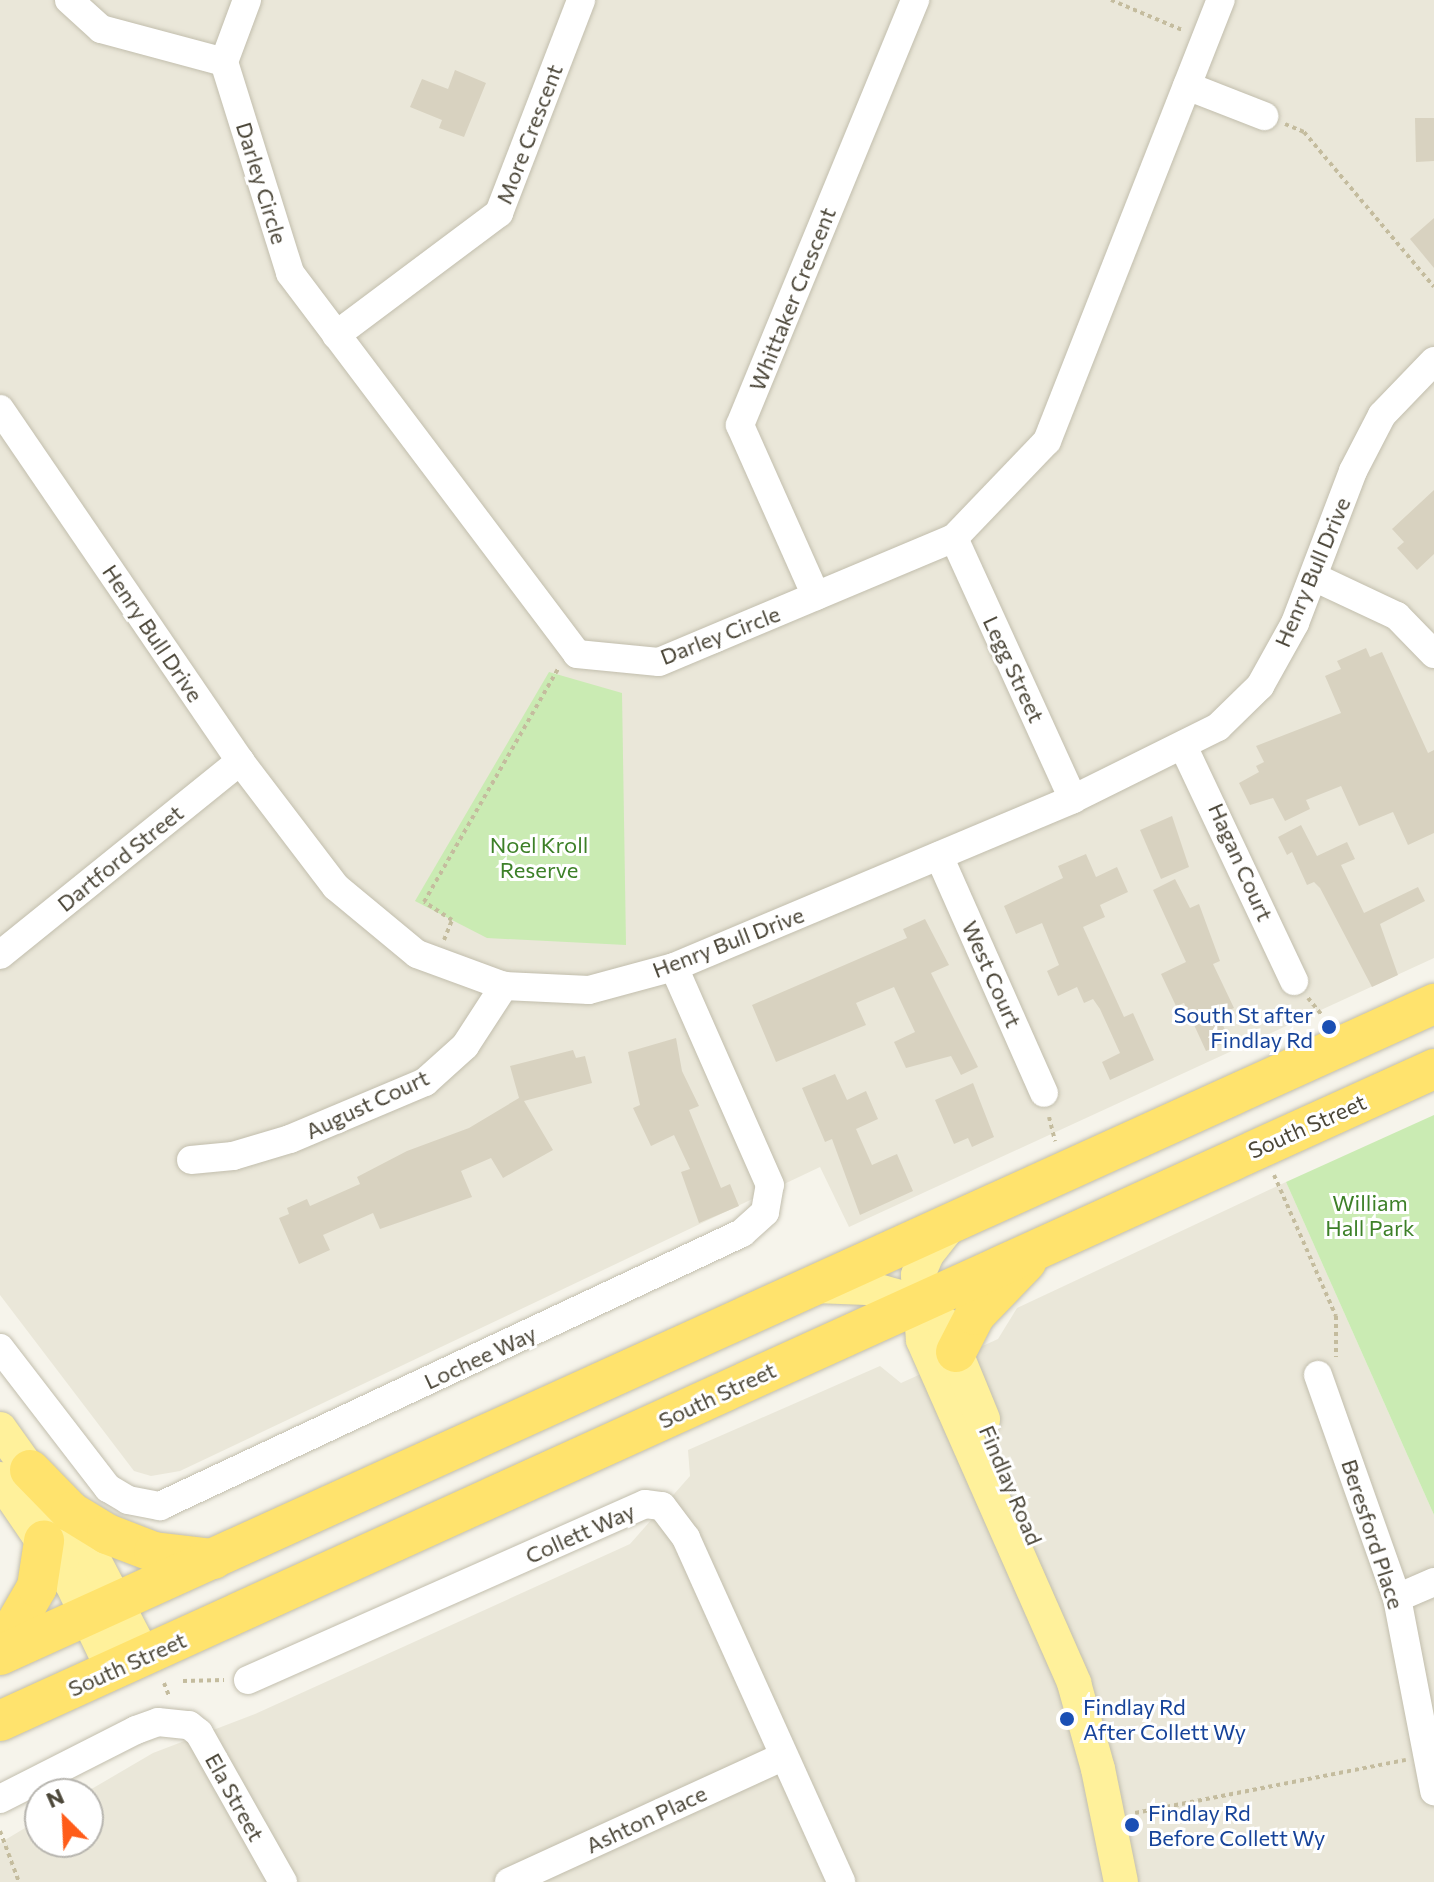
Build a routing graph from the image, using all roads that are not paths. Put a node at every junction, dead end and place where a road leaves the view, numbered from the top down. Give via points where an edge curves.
1 (69, 0) edge
2 (247, 0) edge
3 (581, 0) edge
4 (915, 0) edge
5 (1221, 0) edge
6 (224, 62) junction
7 (1187, 86) junction
8 (1264, 116) road end
9 (336, 335) junction
10 (1434, 361) edge
11 (0, 409) edge
12 (954, 538) junction
13 (1314, 577) junction
14 (816, 596) junction
15 (1434, 654) edge
16 (1183, 746) junction
17 (240, 761) junction
18 (1073, 799) junction
19 (939, 856) junction
20 (0, 954) edge
21 (674, 967) junction
22 (1294, 981) dead end
23 (504, 986) junction
24 (1434, 1004) edge
25 (1434, 1069) edge
26 (1044, 1093) dead end
27 (191, 1160) dead end
28 (955, 1219) junction
29 (1044, 1246) junction
30 (811, 1286) junction
31 (917, 1302) junction
32 (0, 1348) edge
33 (956, 1352) junction
34 (1318, 1375) road end
35 (0, 1429) edge
36 (15, 1474) edge
37 (44, 1541) junction
38 (217, 1559) junction
39 (1434, 1582) edge
40 (1397, 1598) junction
41 (102, 1610) junction
42 (0, 1653) edge
43 (128, 1663) junction
44 (248, 1680) road end
45 (1074, 1683) junction
46 (0, 1721) edge
47 (784, 1756) junction
48 (1434, 1791) edge
49 (0, 1799) edge
50 (283, 1882) edge
51 (509, 1882) edge
52 (841, 1882) edge
53 (1121, 1882) edge

1 - 6 street via 101,29
2 - 6 street
3 - 9 street, More Crescent via 499,213
4 - 14 street, Whittaker Crescent via 740,425
5 - 7 street, Darley Circle
6 - 9 street, Darley Circle via 290,273
7 - 8 street
7 - 12 street, Darley Circle via 1047,441
9 - 14 street, Darley Circle via 577,654 659,662
10 - 13 street, Henry Bull Drive via 1382,415 1353,471
11 - 17 street, Henry Bull Drive
12 - 14 street, Darley Circle
12 - 18 street, Legg Street
13 - 15 street via 1397,616
13 - 16 street, Henry Bull Drive via 1260,686 1218,727
16 - 18 street, Henry Bull Drive
16 - 22 street, Hagan Court
17 - 20 street, Dartford Street
17 - 23 street, Henry Bull Drive via 336,887 417,954
18 - 19 street, Henry Bull Drive
19 - 21 street, Henry Bull Drive
19 - 26 street, West Court
21 - 23 street, Henry Bull Drive via 589,990
21 - 32 street, Lochee Way via 770,1185 765,1212 742,1233 160,1506 128,1500 108,1488
23 - 27 street, August Court via 465,1046 425,1082 290,1139 233,1156
24 - 28 highway
25 - 29 highway, South Street
28 - 30 highway
28 - 31 main road, Findlay Road via 927,1254 918,1275
29 - 31 highway, South Street
29 - 33 highway via 975,1315
30 - 31 main road, Findlay Road via 868,1288
30 - 38 highway
31 - 33 main road, Findlay Road via 944,1324
31 - 43 highway, South Street
31 - 45 main road, Findlay Road via 923,1340
33 - 45 main road, Findlay Road via 1053,1583 1070,1635
34 - 40 street, Beresford Place
35 - 36 main road
36 - 37 main road
36 - 38 highway via 107,1534 154,1552
36 - 41 main road via 95,1562
37 - 41 main road
37 - 42 highway via 37,1587
38 - 41 highway
39 - 40 street
40 - 48 street, Beresford Place
41 - 42 highway
41 - 43 main road
43 - 46 highway, South Street
44 - 47 street, Collett Way via 654,1503 669,1509 682,1531
45 - 53 main road, Findlay Road
47 - 51 street, Ashton Place
47 - 52 street, Collett Way
49 - 50 street, Ela Street via 106,1743 158,1722 177,1722 199,1733

